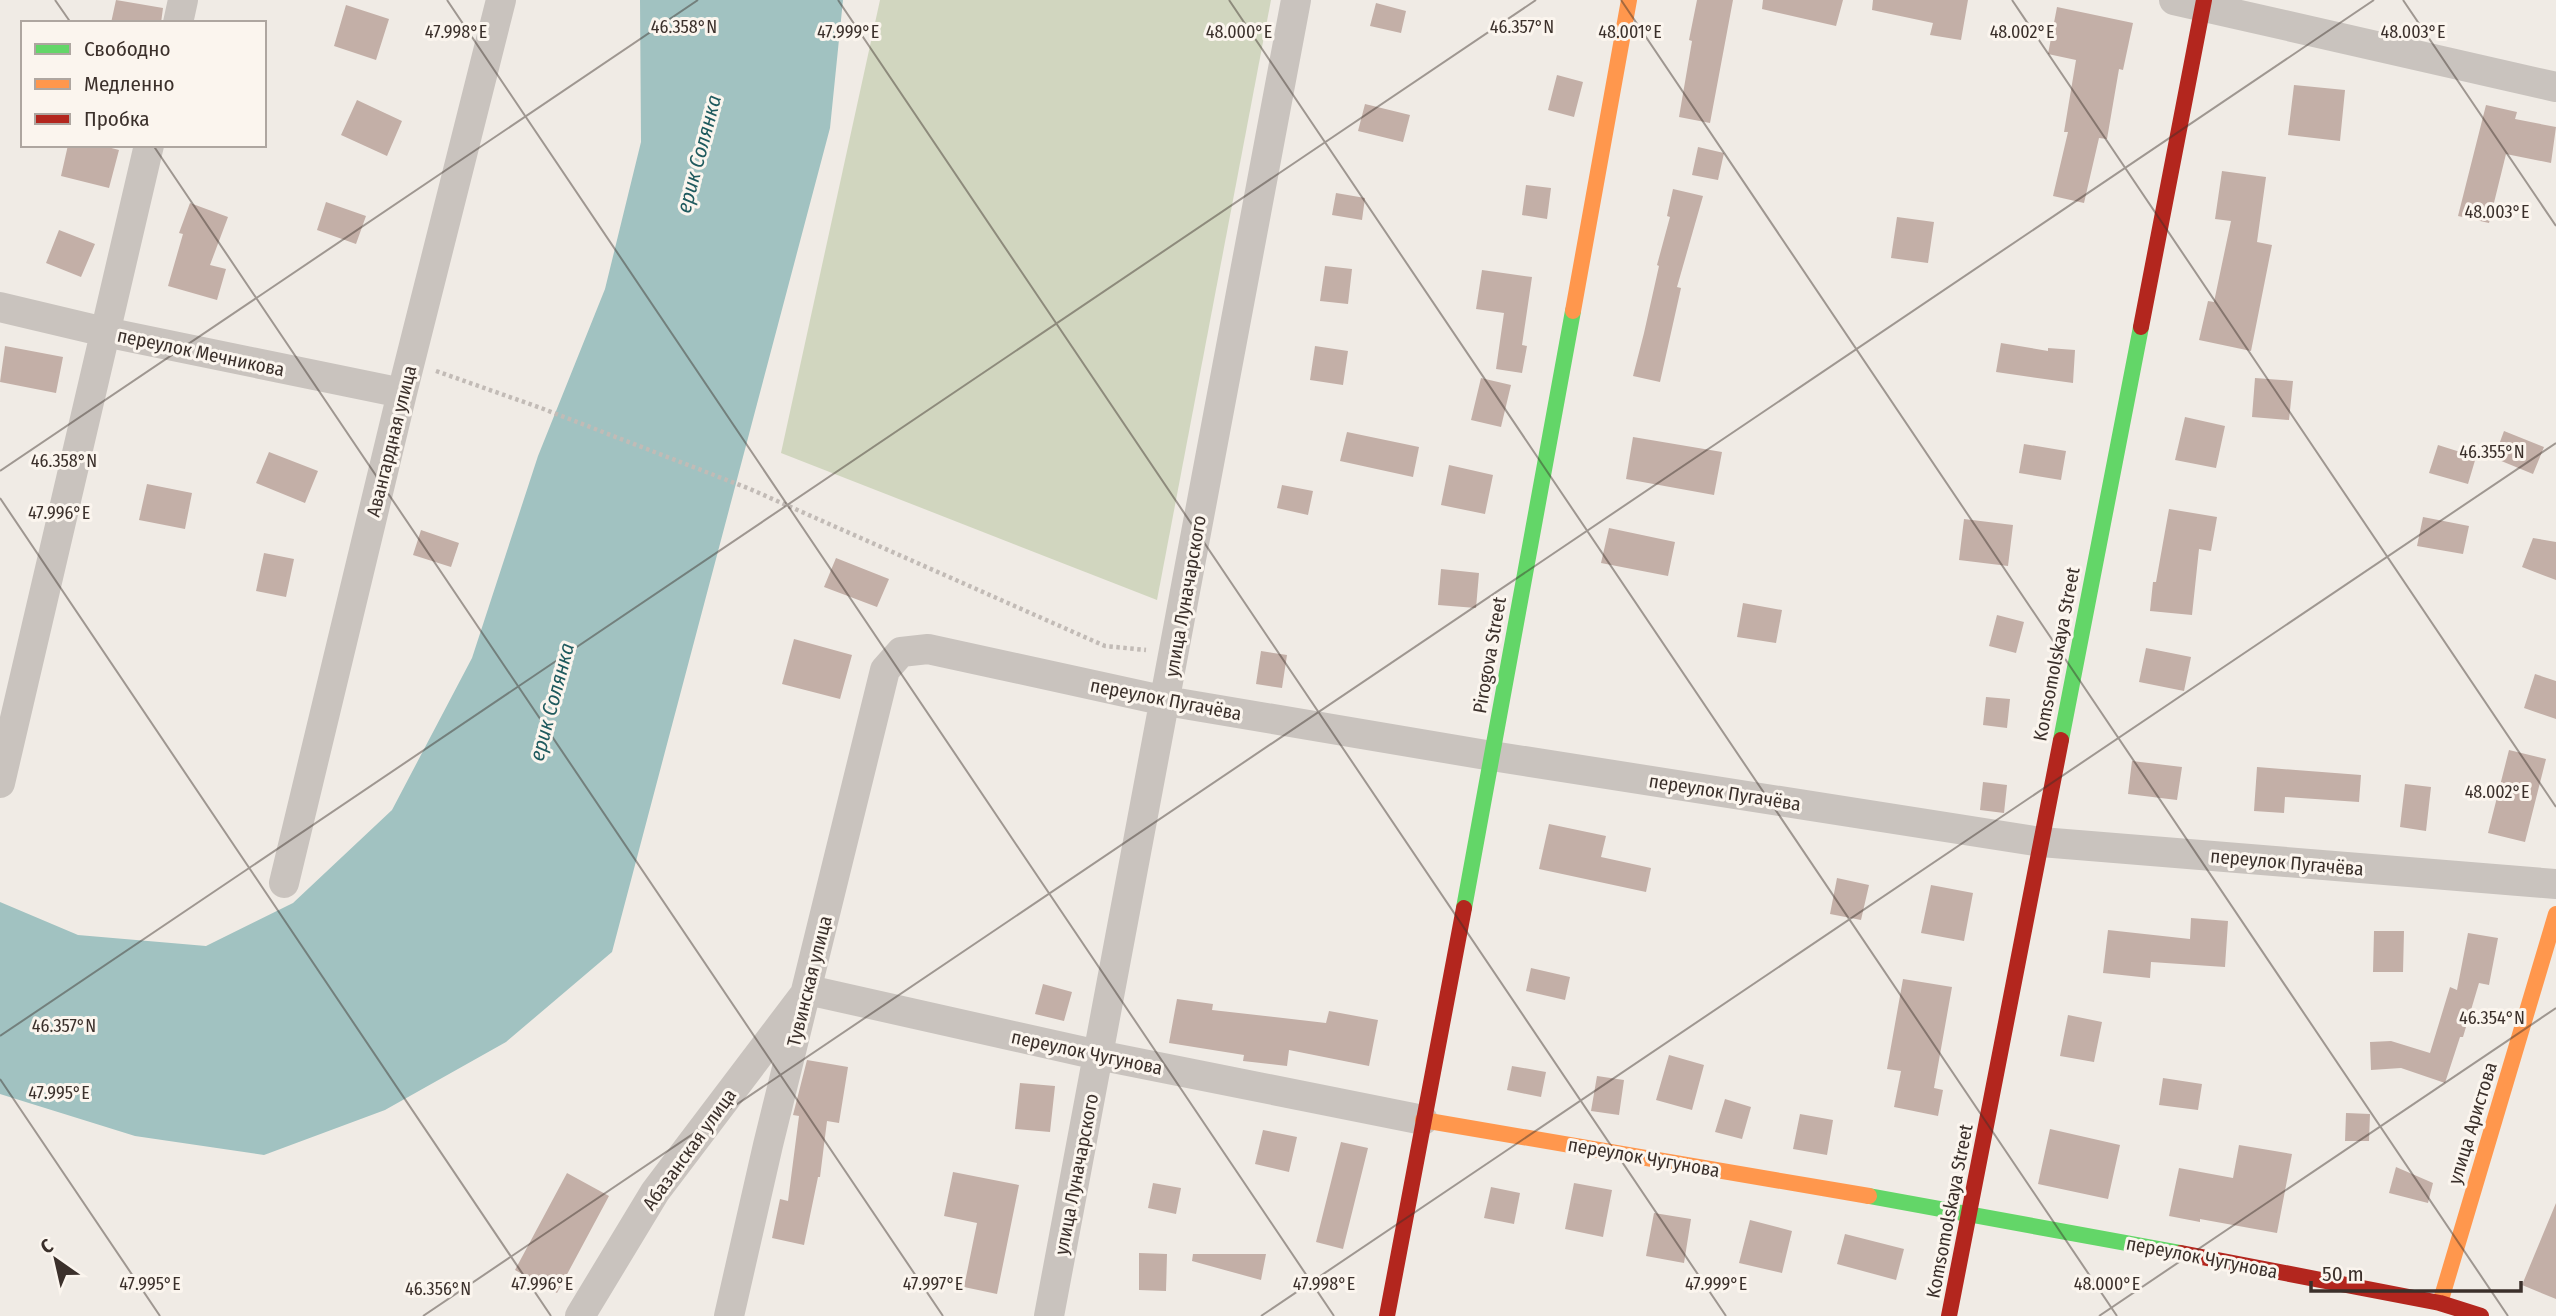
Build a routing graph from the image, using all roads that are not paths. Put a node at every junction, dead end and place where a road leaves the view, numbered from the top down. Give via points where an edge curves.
1 (183, 0) edge
2 (501, 0) edge
3 (1296, 0) edge
4 (1629, 0) edge
5 (2194, 2) edge
6 (178, 21) edge
7 (2556, 88) edge
8 (149, 147) edge
9 (0, 307) edge
10 (105, 332) junction
11 (402, 393) junction
12 (901, 652) joint
13 (1166, 701) junction
14 (1492, 756) junction
15 (0, 783) edge
16 (2041, 842) junction
17 (284, 883) dead end
18 (2556, 884) edge
19 (2556, 914) edge
20 (808, 990) junction
21 (1098, 1055) junction
22 (1423, 1120) junction
23 (1970, 1213) junction
24 (2440, 1303) junction
25 (580, 1316) edge
26 (729, 1316) edge
27 (1049, 1316) edge
28 (1387, 1316) edge
29 (1949, 1316) edge
30 (2481, 1316) edge

1 - 6 street
2 - 11 street, Авангардная улица
3 - 13 street, улица Луначарского
4 - 14 main road, Pirogova Street
5 - 7 street
5 - 16 main road, Komsomolskaya Street
8 - 10 street
9 - 10 street, переулок Мечникова
10 - 11 street, переулок Мечникова
10 - 15 street
11 - 17 street, Авангардная улица
12 - 13 street, переулок Пугачёва via 928,649
12 - 20 street, Тувинская улица via 885,670
13 - 14 street, переулок Пугачёва
13 - 21 street, улица Луначарского
14 - 16 street, переулок Пугачёва
14 - 22 main road, Pirogova Street
16 - 18 street, переулок Пугачёва
16 - 23 main road, Komsomolskaya Street
19 - 24 main road, улица Аристова
20 - 21 street, переулок Чугунова
20 - 25 street, Абазанская улица via 654,1192
20 - 26 street, Тувинская улица
21 - 22 street, переулок Чугунова
21 - 27 street, улица Луначарского
22 - 23 main road, переулок Чугунова
22 - 28 main road, Pirogova Street
23 - 24 main road, переулок Чугунова
23 - 29 main road, Komsomolskaya Street
24 - 30 main road, переулок Чугунова

